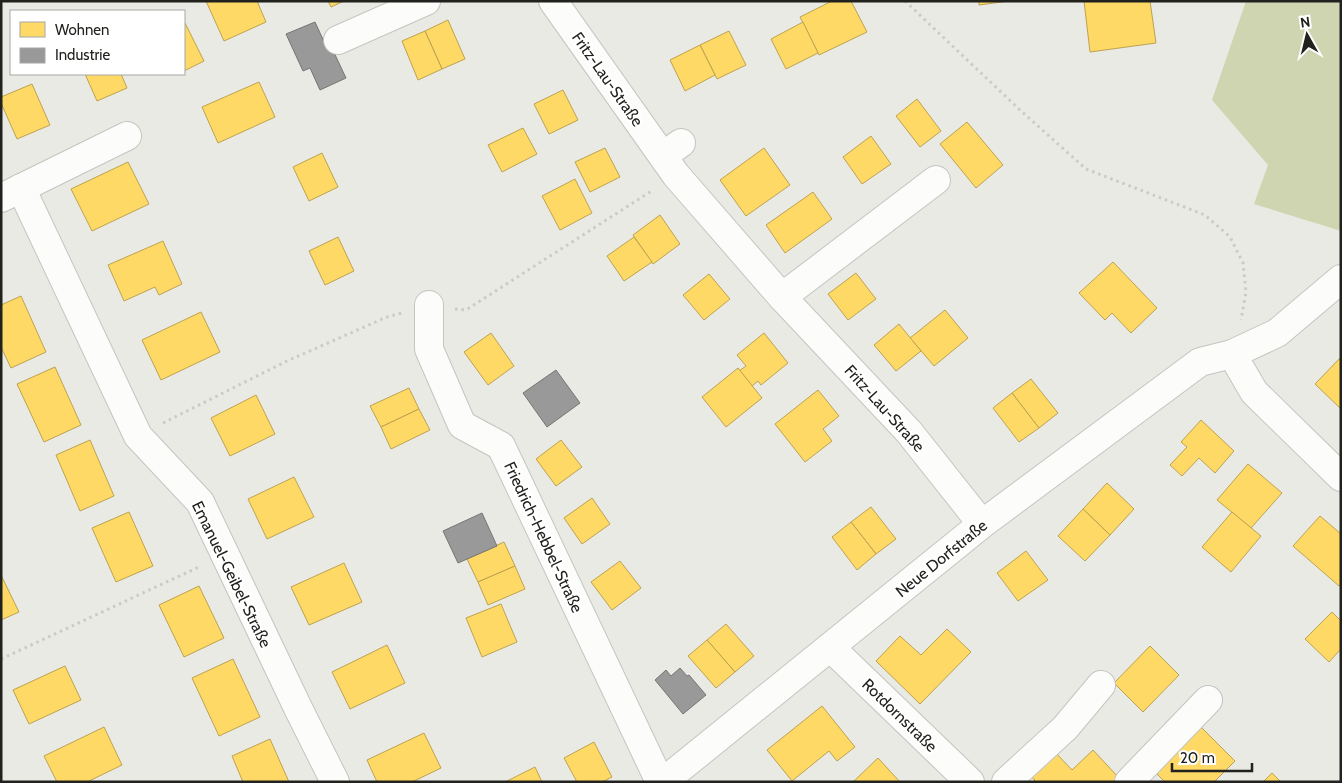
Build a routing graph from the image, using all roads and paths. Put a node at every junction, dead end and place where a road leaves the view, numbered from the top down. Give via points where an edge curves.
1 (426, 1) edge
2 (553, 1) edge
3 (905, 1) edge
4 (338, 40) dead end
5 (127, 136) dead end
6 (936, 180) dead end
7 (11, 193) edge
8 (1341, 279) edge
9 (782, 297) junction
10 (429, 306) dead end
11 (1232, 354) junction
12 (1341, 476) edge
13 (982, 524) junction
14 (224, 556) junction
15 (830, 647) junction
16 (1, 659) edge
17 (1101, 685) dead end
18 (1208, 700) dead end
19 (969, 781) edge
20 (334, 782) edge
21 (662, 782) edge
22 (1006, 782) edge
23 (1129, 782) edge

1 - 4 street
2 - 9 street, Fritz-Lau-Straße via 672,149 676,175
3 - 11 path via 1086,169 1206,215 1230,237 1242,263 1246,292
5 - 7 street, Emanuel-Geibel-Straße
6 - 9 street
7 - 14 street, Emanuel-Geibel-Straße via 138,436 200,502
8 - 11 street, Neue Dorfstraße via 1276,333
9 - 13 street, Fritz-Lau-Straße via 909,432
10 - 21 street, Friedrich-Hebbel-Straße via 429,348 462,425 501,446
11 - 12 street via 1254,392
11 - 13 street, Neue Dorfstraße via 1200,362
13 - 15 street, Neue Dorfstraße
14 - 16 path
14 - 20 street, Emanuel-Geibel-Straße
15 - 19 street, Rotdornstraße
15 - 21 street, Neue Dorfstraße
17 - 22 street via 1065,728
18 - 23 street

